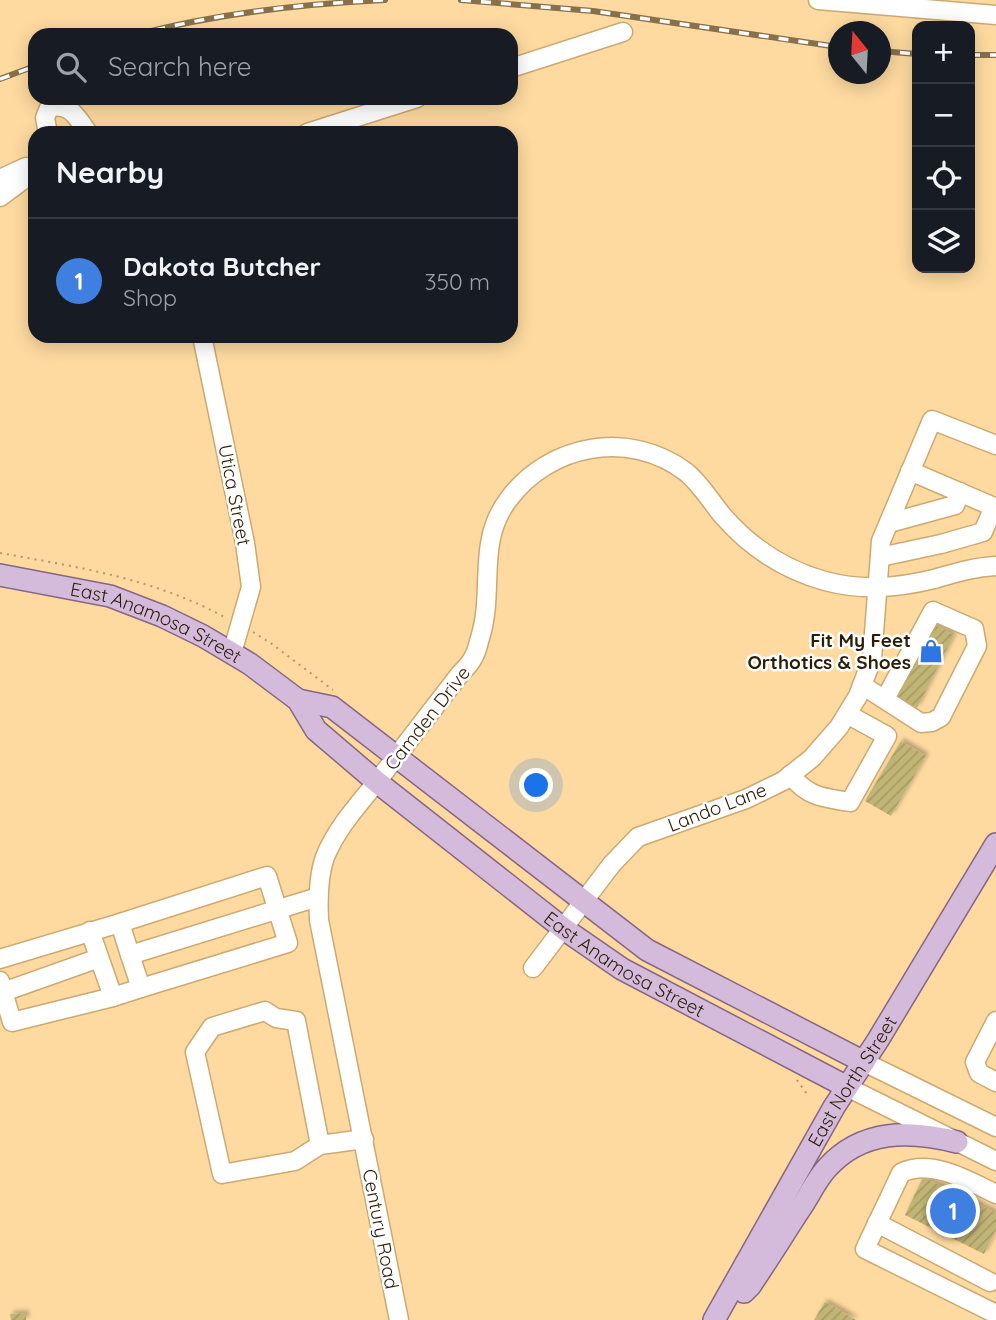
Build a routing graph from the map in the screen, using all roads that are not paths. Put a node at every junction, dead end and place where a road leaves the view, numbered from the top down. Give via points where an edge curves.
1 (818, 0) edge
2 (996, 15) edge
3 (624, 32) dead end
4 (518, 66) edge
5 (58, 105) edge
6 (58, 105) edge
7 (394, 105) edge
8 (47, 126) edge
9 (82, 126) edge
10 (329, 126) edge
11 (28, 165) edge
12 (28, 176) edge
13 (0, 179) edge
14 (0, 197) edge
15 (203, 343) edge
16 (996, 445) edge
17 (910, 471) junction
18 (960, 492) junction
19 (889, 523) junction
20 (880, 557) junction
21 (996, 566) edge
22 (0, 575) edge
23 (876, 589) junction
24 (232, 653) junction
25 (862, 685) junction
26 (885, 699) junction
27 (298, 700) junction
28 (847, 714) junction
29 (397, 756) junction
30 (790, 775) junction
31 (377, 782) junction
32 (996, 844) edge
33 (318, 897) junction
34 (584, 902) junction
35 (279, 909) junction
36 (120, 923) junction
37 (564, 929) junction
38 (90, 931) junction
39 (130, 955) junction
40 (99, 958) junction
41 (0, 959) edge
42 (533, 968) dead end
43 (2, 986) edge
44 (141, 988) junction
45 (113, 997) junction
46 (996, 1021) edge
47 (864, 1062) junction
48 (996, 1082) edge
49 (848, 1087) junction
50 (996, 1127) edge
51 (364, 1139) junction
52 (957, 1142) junction
53 (320, 1145) junction
54 (996, 1161) edge
55 (996, 1194) edge
56 (877, 1223) junction
57 (993, 1276) edge
58 (978, 1305) junction
59 (718, 1314) edge
60 (996, 1314) edge
61 (399, 1320) edge

1 - 2 street
3 - 4 street
5 - 8 street via 49,108
6 - 9 street via 68,108
7 - 10 street
11 - 13 street
12 - 14 street
15 - 24 street, Utica Street via 251,587
16 - 17 street, Lando Lane via 932,420
17 - 18 street
17 - 19 street, Lando Lane
18 - 19 street via 955,505
18 - 20 street via 994,507 983,532
19 - 20 street, Lando Lane
20 - 23 street, Lando Lane
21 - 23 street, Camden Drive
22 - 24 main road, East Anamosa Street via 110,596 162,616
23 - 25 street, Lando Lane via 872,659
23 - 29 street, Camden Drive via 826,581 779,562 742,535 687,473 662,459 611,447 562,456 531,475 500,512 488,547 485,623 474,657
24 - 27 main road, East Anamosa Street
25 - 26 street
25 - 28 street, Lando Lane
26 - 26 street via 921,723 941,717 977,646 974,629 933,611
27 - 29 main road, East Anamosa Street via 332,707
27 - 31 main road, East Anamosa Street via 316,730
28 - 30 street, Lando Lane via 812,758
28 - 30 street via 887,736 850,802 813,796
29 - 31 street, Camden Drive
29 - 34 main road, East Anamosa Street
30 - 34 street, Lando Lane via 746,799 638,837
31 - 33 street, Camden Drive via 344,822 325,858
31 - 37 main road, East Anamosa Street
32 - 47 main road, East North Street
33 - 35 street
33 - 51 street, Camden Drive
34 - 37 street, Lando Lane
34 - 47 main road, East Anamosa Street via 647,950
35 - 36 street via 267,876
35 - 39 street
35 - 44 street via 288,943
36 - 38 street
36 - 39 street
37 - 42 street, Lando Lane
37 - 49 main road, East Anamosa Street via 622,969
38 - 40 street
38 - 41 street
39 - 44 street
40 - 43 street
40 - 45 street
43 - 45 street via 12,1022
44 - 45 street
46 - 48 street via 975,1062 979,1073
47 - 49 main road, East North Street
47 - 50 street, East Anamosa Street
49 - 52 street, East Anamosa Street
49 - 59 main road, East North Street
51 - 53 street
51 - 61 street, Century Road
52 - 54 street, East Anamosa Street
52 - 59 main road via 901,1133 854,1147 827,1168 750,1286
53 - 53 street via 296,1021 265,1011 212,1027 195,1052 222,1174 295,1161
55 - 56 street via 945,1170 908,1169 901,1173
56 - 57 street
56 - 58 street via 865,1249
57 - 58 street
58 - 60 street

